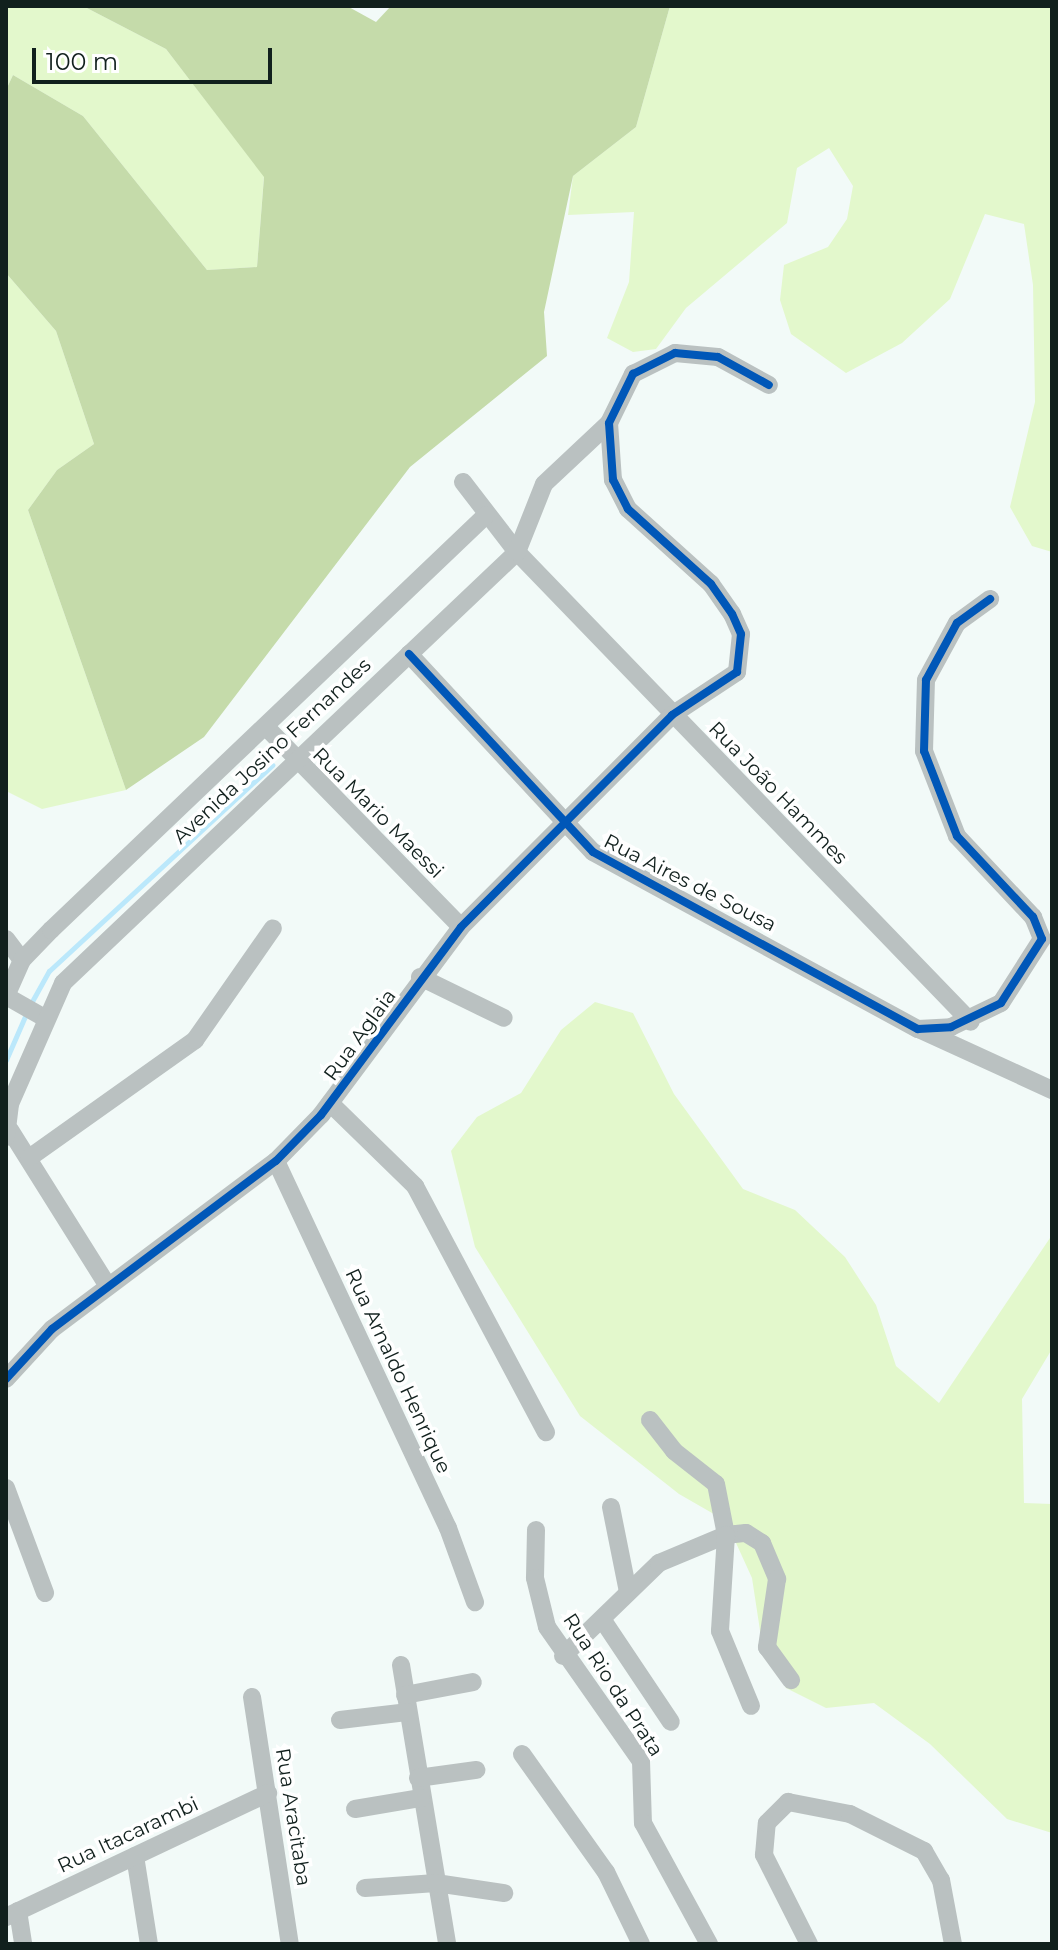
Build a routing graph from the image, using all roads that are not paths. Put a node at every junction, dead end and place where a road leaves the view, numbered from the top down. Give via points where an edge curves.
1 (769, 385) dead end
2 (609, 423) junction
3 (463, 482) dead end
4 (486, 515) junction
5 (517, 552) junction
6 (990, 599) dead end
7 (409, 654) junction
8 (672, 715) junction
9 (266, 727) junction
10 (295, 760) junction
11 (565, 827) junction
12 (461, 927) junction
13 (273, 928) dead end
14 (6, 939) edge
15 (22, 960) junction
16 (420, 977) junction
17 (6, 996) edge
18 (34, 1013) junction
19 (504, 1018) dead end
20 (971, 1022) junction
21 (918, 1029) junction
22 (1052, 1090) edge
23 (330, 1103) junction
24 (8, 1134) edge
25 (29, 1158) junction
26 (276, 1161) junction
27 (108, 1286) junction
28 (6, 1379) edge
29 (650, 1420) dead end
30 (546, 1432) dead end
31 (6, 1488) edge
32 (611, 1507) dead end
33 (536, 1530) dead end
34 (726, 1535) junction
35 (628, 1592) junction
36 (45, 1593) dead end
37 (475, 1602) dead end
38 (604, 1622) junction
39 (563, 1656) junction
40 (401, 1665) dead end
41 (791, 1680) dead end
42 (473, 1682) dead end
43 (252, 1697) dead end
44 (406, 1704) junction
45 (751, 1706) dead end
46 (340, 1720) dead end
47 (671, 1722) dead end
48 (522, 1754) dead end
49 (476, 1770) dead end
50 (418, 1778) junction
51 (268, 1793) junction
52 (421, 1798) junction
53 (355, 1809) dead end
54 (135, 1856) junction
55 (436, 1883) junction
56 (365, 1888) dead end
57 (504, 1893) dead end
58 (12, 1914) edge
59 (23, 1944) edge
60 (149, 1944) edge
61 (290, 1944) edge
62 (447, 1944) edge
63 (641, 1944) edge
64 (709, 1944) edge
65 (809, 1944) edge
66 (953, 1944) edge

1 - 2 street via 718,357 675,353 633,374
2 - 5 street, Avenida Josino Fernandes via 544,484
2 - 8 street, Rua Aglaia via 613,480 628,509 711,584 741,634 737,672 719,689
3 - 4 street, Rua João Hammes
4 - 5 street, Rua João Hammes
4 - 9 street, Avenida Josino Fernandes
5 - 7 street, Avenida Josino Fernandes
5 - 8 street, Rua João Hammes
6 - 20 street via 957,623 926,680 924,751 957,836 1033,917 1042,939 1017,986
7 - 10 street, Avenida Josino Fernandes
7 - 11 street, Rua Aires de Sousa
8 - 11 street, Rua Aglaia
8 - 20 street, Rua João Hammes
9 - 10 street, Rua Mario Maessi
9 - 15 street, Avenida Josino Fernandes
10 - 12 street, Rua Mario Maessi
10 - 18 street, Avenida Josino Fernandes via 112,931
11 - 12 street, Rua Aglaia
11 - 21 street, Rua Aires de Sousa via 616,865 782,948
12 - 16 street, Rua Aglaia
13 - 25 street via 195,1040
14 - 15 street
15 - 17 street, Avenida Josino Fernandes
16 - 19 street
16 - 23 street, Rua Aglaia
17 - 18 street
18 - 24 street, Avenida Josino Fernandes via 10,1104
20 - 21 street
21 - 22 street, Rua Aires de Sousa
23 - 26 street, Rua Aglaia
23 - 30 street via 415,1186 455,1274
24 - 25 street
25 - 27 street
26 - 27 street, Rua Aglaia
26 - 37 street, Rua Arnaldo Henrique via 448,1528
27 - 28 street, Rua Aglaia via 52,1329
29 - 34 street via 674,1451 716,1484
31 - 36 street
32 - 35 street
33 - 39 street, Rua Rio da Prata via 539,1603
34 - 35 street via 673,1553
34 - 41 street via 755,1536 773,1564 767,1647
34 - 45 street via 720,1631
35 - 38 street
38 - 39 street
38 - 47 street
39 - 64 street, Rua Rio da Prata via 641,1761 643,1823
40 - 44 street
42 - 44 street
43 - 51 street, Rua Aracitaba
44 - 46 street
44 - 50 street
48 - 63 street via 606,1872
49 - 50 street
50 - 52 street
51 - 54 street, Rua Itacarambi
51 - 61 street, Rua Aracitaba
52 - 53 street
52 - 55 street
54 - 58 street, Rua Itacarambi
54 - 60 street
55 - 56 street
55 - 57 street
55 - 62 street
58 - 59 street
65 - 66 street via 764,1855 767,1823 788,1802 850,1814 924,1851 941,1880

